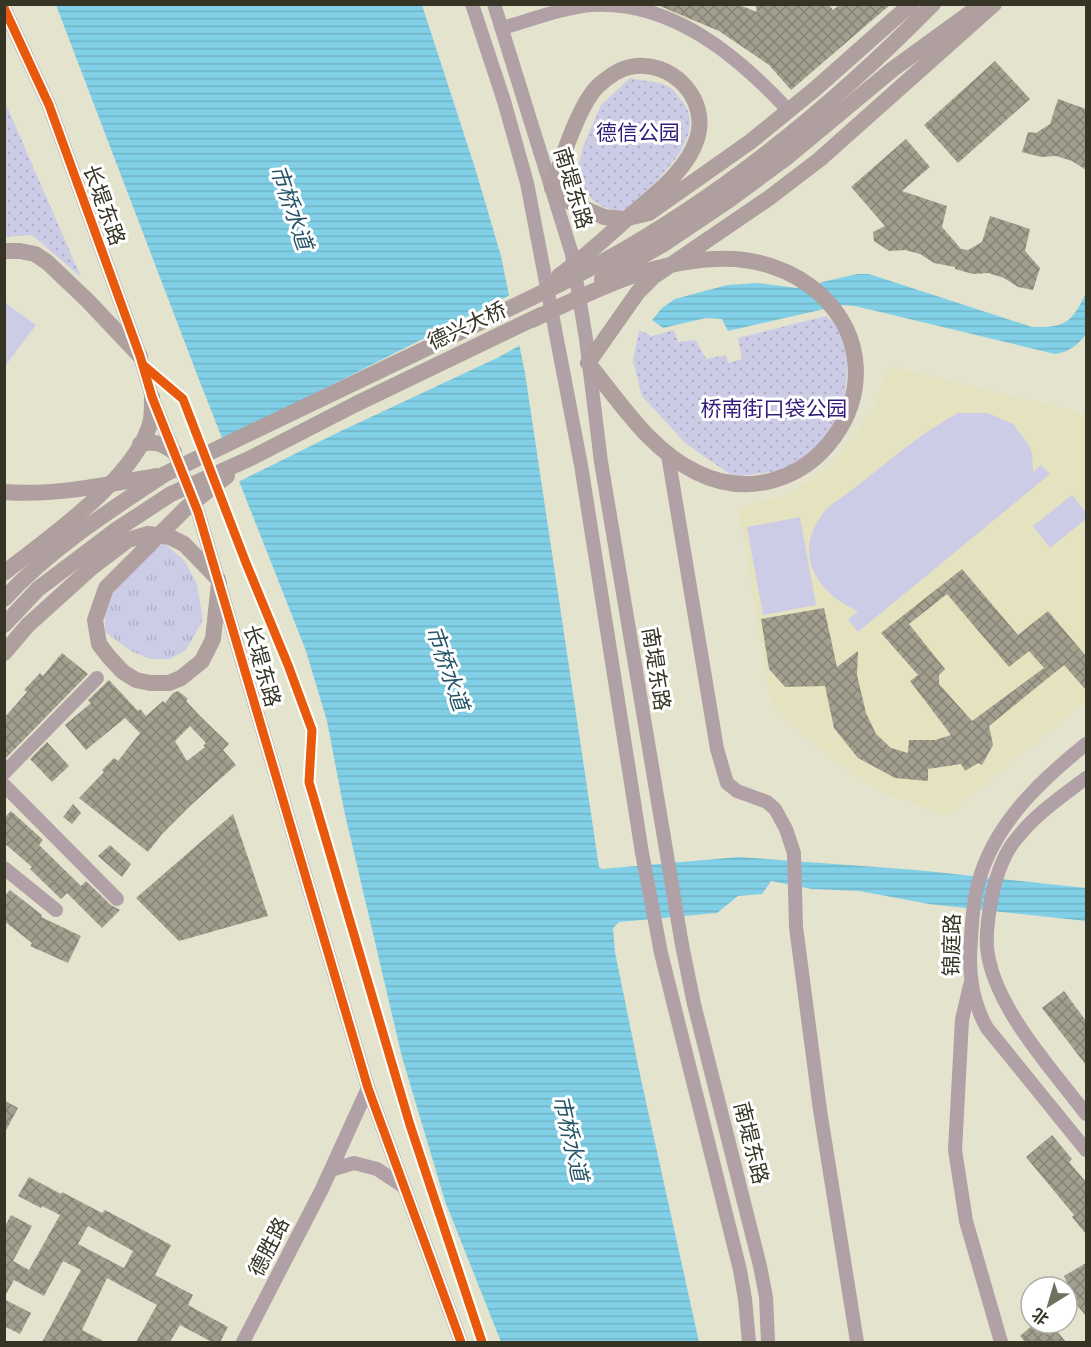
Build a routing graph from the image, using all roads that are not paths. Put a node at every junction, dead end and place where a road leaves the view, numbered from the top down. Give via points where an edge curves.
1 (472, 4) edge
2 (494, 4) edge
3 (911, 4) edge
4 (933, 4) edge
5 (981, 4) edge
6 (994, 4) edge
7 (4, 8) edge
8 (502, 28) junction
9 (788, 110) junction
10 (552, 188) junction
11 (4, 251) edge
12 (522, 302) junction
13 (532, 320) junction
14 (140, 356) junction
15 (588, 363) junction
16 (152, 397) junction
17 (140, 444) junction
18 (174, 452) junction
19 (669, 455) junction
20 (251, 458) junction
21 (165, 474) junction
22 (4, 492) edge
23 (96, 500) junction
24 (128, 540) junction
25 (4, 573) edge
26 (218, 581) junction
27 (4, 598) edge
28 (4, 625) edge
29 (4, 652) edge
30 (97, 678) dead end
31 (1086, 744) edge
32 (4, 773) edge
33 (1086, 778) edge
34 (6, 789) edge
35 (4, 868) edge
36 (117, 899) dead end
37 (56, 910) dead end
38 (971, 983) junction
39 (368, 1088) junction
40 (1086, 1114) edge
41 (1086, 1150) edge
42 (331, 1170) junction
43 (404, 1187) junction
44 (243, 1342) edge
45 (461, 1342) edge
46 (749, 1342) edge
47 (768, 1342) edge
48 (857, 1342) edge
49 (1001, 1342) edge

1 - 46 street, 南堤东路 via 527,183 581,465 661,953 740,1270
2 - 8 street, 南堤东路
3 - 9 main road
4 - 12 main road, 德兴大桥 via 883,56 774,149 609,260
5 - 13 main road, 德兴大桥 via 729,200 662,245
6 - 15 main road via 820,159 653,277
7 - 14 street, 长堤东路 via 49,105
8 - 9 street via 591,5 646,10 699,33 753,75
8 - 10 street, 南堤东路
9 - 10 main road via 750,142 649,213 624,219 604,217 570,202
10 - 12 main road via 583,109 598,86 628,67 648,66 673,73 684,83 695,100 700,123 697,139 684,164 588,255
10 - 15 street, 南堤东路 via 572,254
11 - 14 main road via 35,254 47,262
12 - 21 main road, 德兴大桥
13 - 19 main road via 646,271 714,259 772,266 806,282 838,313 855,354 853,397 833,439 801,470 768,482 726,482 696,473
13 - 20 main road, 德兴大桥
14 - 16 street, 长堤东路
15 - 19 main road via 641,428
15 - 47 street, 南堤东路 via 682,945 760,1266
16 - 17 main road via 151,421
16 - 18 street, 长堤东路
17 - 18 main road via 162,444
17 - 23 main road
18 - 26 street, 长堤东路 via 198,512
19 - 48 street via 722,767 732,789 775,809 794,853 796,927
20 - 26 main road via 186,508 106,588 95,620 99,644 123,672 136,680 169,683 192,671 202,661 216,631
20 - 28 main road, 德兴大桥 via 171,494 116,530 38,589
21 - 22 main road via 53,492
21 - 27 main road, 德兴大桥 via 28,573
23 - 24 main road via 118,500 136,513 136,528
23 - 25 main road
24 - 26 main road via 148,534 170,537 184,544
24 - 29 main road via 28,625
26 - 39 street, 长堤东路
30 - 32 street
31 - 38 street, 锦庭路 via 1016,809 994,842 976,893
33 - 40 street, 锦庭路 via 1016,839 998,873 987,946 1003,999
34 - 36 street
35 - 37 street
38 - 41 street, 锦庭路 via 978,1012 987,1028
38 - 49 street via 962,1020 955,1150 966,1221
39 - 42 street, 德胜路
39 - 43 street, 长堤东路
42 - 43 street via 354,1162 377,1169
42 - 44 street, 德胜路
43 - 45 street, 长堤东路

